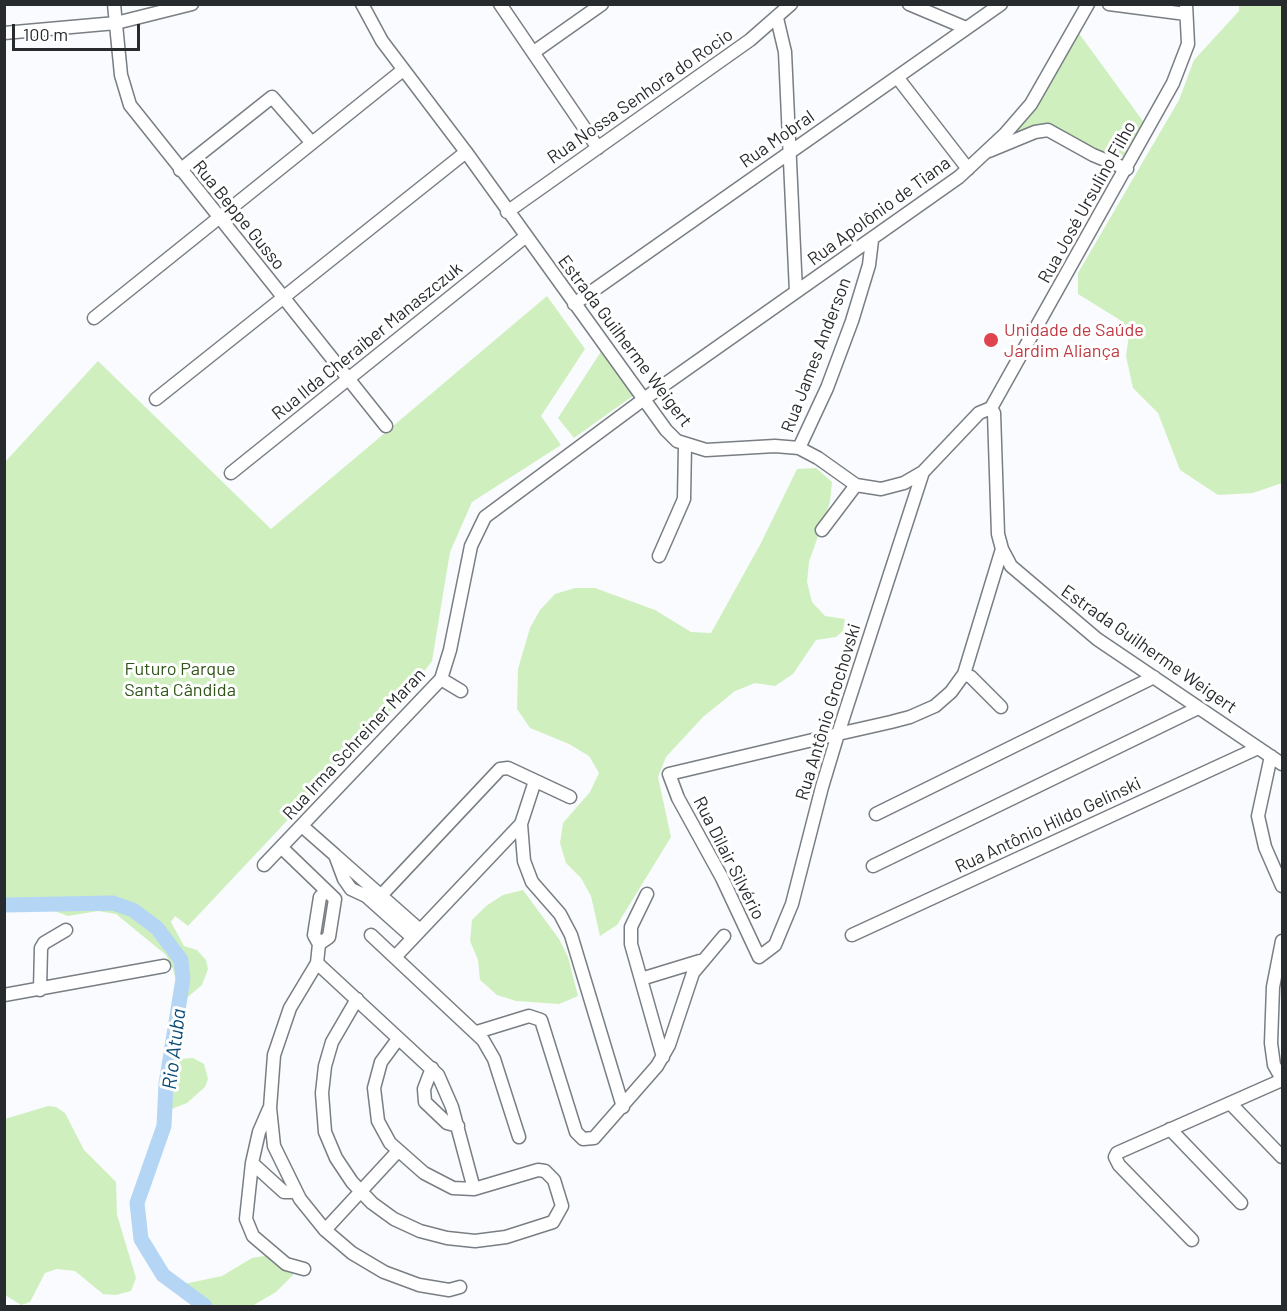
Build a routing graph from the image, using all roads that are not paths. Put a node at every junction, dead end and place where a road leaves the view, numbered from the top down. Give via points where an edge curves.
1 (114, 4) edge
2 (192, 4) edge
3 (362, 4) edge
4 (500, 4) edge
5 (602, 4) edge
6 (791, 4) edge
7 (909, 4) edge
8 (1002, 4) edge
9 (1088, 4) edge
10 (1109, 4) edge
11 (1186, 9) edge
12 (777, 18) junction
13 (116, 23) junction
14 (966, 28) junction
15 (4, 33) edge
16 (534, 52) junction
17 (404, 70) junction
18 (897, 77) junction
19 (312, 143) junction
20 (598, 148) junction
21 (466, 152) junction
22 (790, 152) junction
23 (987, 152) junction
24 (968, 169) junction
25 (1127, 169) junction
26 (180, 170) junction
27 (507, 212) junction
28 (219, 218) junction
29 (525, 237) junction
30 (872, 240) junction
31 (796, 292) junction
32 (283, 298) junction
33 (574, 304) junction
34 (94, 318) dead end
35 (348, 379) junction
36 (156, 399) dead end
37 (644, 399) junction
38 (991, 408) junction
39 (386, 426) dead end
40 (685, 445) junction
41 (799, 448) junction
42 (923, 472) junction
43 (231, 473) dead end
44 (856, 485) junction
45 (822, 531) dead end
46 (1002, 549) junction
47 (659, 556) dead end
48 (964, 674) junction
49 (1154, 677) junction
50 (441, 679) junction
51 (461, 691) dead end
52 (1001, 707) dead end
53 (1198, 708) junction
54 (838, 734) junction
55 (1258, 748) junction
56 (1271, 756) junction
57 (1282, 764) edge
58 (535, 781) junction
59 (570, 797) dead end
60 (876, 814) dead end
61 (521, 824) junction
62 (302, 826) junction
63 (281, 847) junction
64 (335, 855) junction
65 (264, 865) dead end
66 (873, 866) dead end
67 (358, 874) junction
68 (347, 884) junction
69 (1282, 886) edge
70 (647, 894) dead end
71 (378, 899) junction
72 (66, 930) dead end
73 (416, 934) junction
74 (371, 935) dead end
75 (852, 935) dead end
76 (724, 936) dead end
77 (1282, 941) edge
78 (395, 957) junction
79 (759, 957) joint
80 (700, 961) junction
81 (317, 963) junction
82 (164, 966) dead end
83 (641, 980) junction
84 (40, 990) junction
85 (4, 995) edge
86 (357, 999) junction
87 (1277, 1014) edge
88 (477, 1032) junction
89 (398, 1039) junction
90 (663, 1057) junction
91 (432, 1068) junction
92 (1282, 1079) edge
93 (1230, 1103) junction
94 (622, 1107) junction
95 (270, 1108) junction
96 (458, 1126) junction
97 (1170, 1129) junction
98 (519, 1137) dead end
99 (398, 1151) junction
100 (1282, 1157) edge
101 (252, 1163) junction
102 (474, 1190) junction
103 (296, 1192) junction
104 (361, 1193) junction
105 (1242, 1203) dead end
106 (325, 1230) junction
107 (1192, 1240) dead end
108 (304, 1269) dead end
109 (460, 1287) dead end

1 - 13 street, Rua Beppe Gusso
2 - 13 street
3 - 17 street, Estrada Guilherme Weigert
4 - 16 street
5 - 16 street
6 - 12 street, Rua Nossa Senhora do Rocio
7 - 14 street
8 - 14 street, Rua Mobral
9 - 23 street, Rua Apolônio de Tiana via 1030,104
10 - 11 street
11 - 25 street, Rua José Ursulino Filho via 1188,44 1182,63
12 - 20 street, Rua Nossa Senhora do Rocio
12 - 22 street via 785,52
13 - 15 street
13 - 26 street, Rua Beppe Gusso via 126,96
14 - 18 street, Rua Mobral
16 - 20 street
17 - 19 street
17 - 21 street, Estrada Guilherme Weigert
18 - 22 street, Rua Mobral
18 - 24 street
19 - 26 street via 272,97
19 - 28 street
20 - 27 street, Rua Nossa Senhora do Rocio
21 - 27 street, Estrada Guilherme Weigert
21 - 32 street
22 - 31 street
22 - 33 street, Rua Mobral
23 - 24 street, Rua Apolônio de Tiana
23 - 25 street via 1048,130
24 - 30 street, Rua Apolônio de Tiana
25 - 38 street, Rua José Ursulino Filho
26 - 28 street, Rua Beppe Gusso
27 - 29 street, Estrada Guilherme Weigert
28 - 32 street, Rua Beppe Gusso
28 - 34 street
29 - 33 street, Estrada Guilherme Weigert
29 - 35 street, Rua Ilda Cheraiber Manaszczuk
30 - 31 street, Rua Apolônio de Tiana
30 - 41 street, Rua James Anderson via 869,265 852,321
31 - 37 street, Rua Apolônio de Tiana
32 - 35 street, Rua Beppe Gusso
32 - 36 street
33 - 37 street, Estrada Guilherme Weigert
35 - 39 street, Rua Beppe Gusso
35 - 43 street, Rua Ilda Cheraiber Manaszczuk
37 - 40 street, Estrada Guilherme Weigert via 670,435
37 - 50 street, Rua Irma Schreiner Maran via 478,525
38 - 42 street via 979,413
38 - 46 street, Estrada Guilherme Weigert
40 - 41 street, Estrada Guilherme Weigert via 720,451
40 - 47 street via 684,499
41 - 44 street, Estrada Guilherme Weigert
42 - 44 street via 892,487 872,489
42 - 54 street, Rua Antônio Grochovski
44 - 45 street
46 - 48 street
46 - 49 street, Estrada Guilherme Weigert via 1011,566 1043,596
48 - 52 street
48 - 54 street via 943,700 924,712
49 - 53 street, Estrada Guilherme Weigert
49 - 60 street
50 - 51 street
50 - 62 street, Rua Irma Schreiner Maran
53 - 55 street, Estrada Guilherme Weigert
53 - 66 street
54 - 79 street, Rua Antônio Grochovski via 785,923 775,945
54 - 79 street, Rua Dilair Silvério via 669,774
55 - 56 street, Estrada Guilherme Weigert
55 - 75 street, Rua Antônio Hildo Gelinski
56 - 57 street, Estrada Guilherme Weigert
56 - 69 street via 1258,816 1265,848
58 - 59 street
58 - 61 street
58 - 71 street via 508,768 497,771
61 - 73 street
61 - 94 street via 521,848 529,874 571,934
62 - 63 street, Rua Irma Schreiner Maran
62 - 64 street
63 - 65 street, Rua Irma Schreiner Maran
63 - 81 street via 326,891 320,897 314,935 319,944
64 - 67 street
64 - 68 street
67 - 68 street
67 - 71 street
68 - 71 street
70 - 83 street via 630,935
71 - 73 street
72 - 84 street via 41,948
73 - 78 street
74 - 78 street
76 - 80 street
77 - 87 street via 1273,987
78 - 88 street
80 - 83 street
80 - 90 street via 687,986
81 - 86 street
81 - 95 street via 290,1008 279,1039 271,1073
82 - 84 street
83 - 90 street
84 - 85 street
86 - 89 street
86 - 104 street via 328,1053 322,1106 330,1146
87 - 92 street via 1272,1054
88 - 94 street via 529,1016 541,1020 574,1125 583,1139 597,1136
88 - 98 street via 495,1059
89 - 91 street
89 - 99 street via 378,1070 373,1097 381,1129
90 - 94 street
91 - 96 street via 446,1088
91 - 96 street via 424,1089 425,1102 447,1123
92 - 93 street
93 - 97 street
93 - 100 street
95 - 101 street
95 - 103 street via 274,1146
96 - 102 street
97 - 105 street
97 - 107 street via 1120,1150 1115,1157
99 - 102 street via 443,1184
99 - 104 street
101 - 103 street via 284,1192
101 - 108 street via 245,1211 250,1231 286,1264
102 - 104 street via 542,1170 554,1180 562,1206 556,1218 539,1228 496,1239 461,1240 407,1226
103 - 106 street
104 - 106 street
106 - 109 street via 352,1253 384,1272 438,1289

